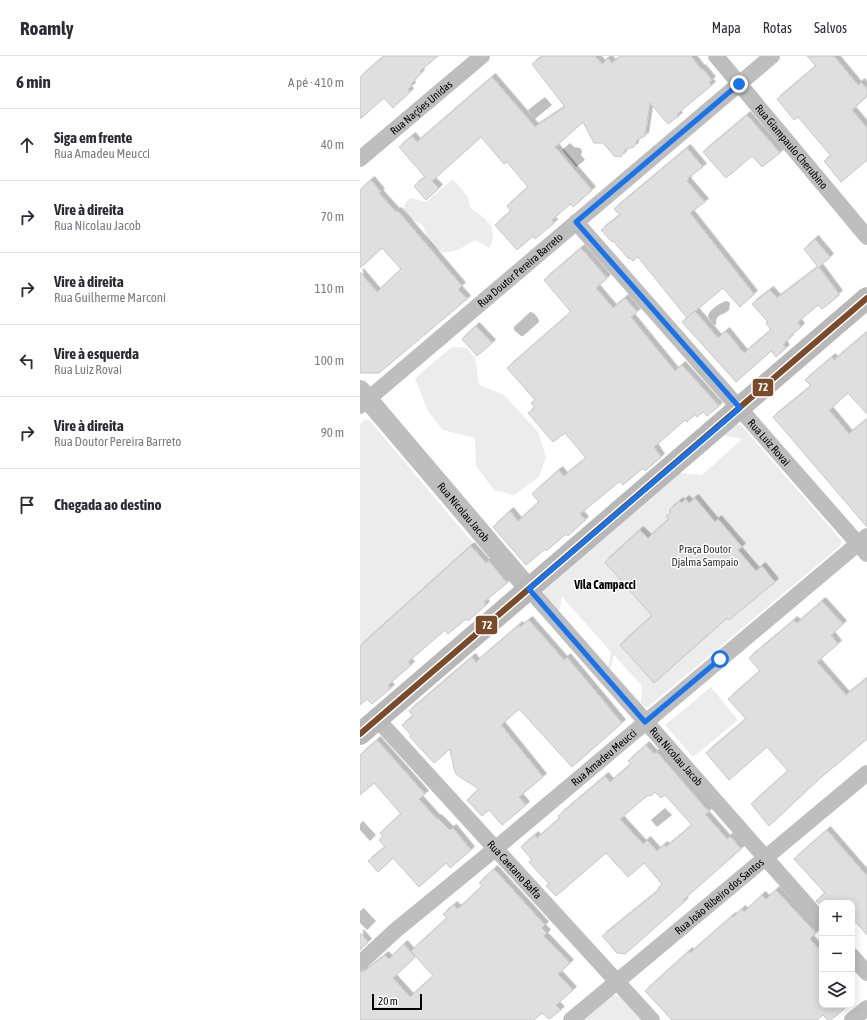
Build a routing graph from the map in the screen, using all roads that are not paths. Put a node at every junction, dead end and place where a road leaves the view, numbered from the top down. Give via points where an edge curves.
1 (482, 56) edge
2 (716, 56) edge
3 (772, 56) edge
4 (739, 84) junction
5 (360, 159) edge
6 (576, 222) junction
7 (867, 237) edge
8 (867, 298) edge
9 (363, 399) edge
10 (740, 408) junction
11 (864, 545) edge
12 (529, 589) junction
13 (377, 719) junction
14 (645, 722) junction
15 (360, 734) edge
16 (867, 773) edge
17 (495, 849) junction
18 (766, 858) junction
19 (819, 919) edge
20 (855, 959) edge
21 (360, 963) edge
22 (867, 973) edge
23 (616, 982) junction
24 (867, 1008) edge
25 (571, 1020) edge
26 (652, 1020) edge
27 (852, 1020) edge

1 - 5 street, Rua Nações Unidas
2 - 4 street, Rua Giampaulo Cherubino
3 - 4 street, Rua Doutor Pereira Barreto
4 - 6 street, Rua Doutor Pereira Barreto
4 - 7 street, Rua Giampaulo Cherubino
6 - 9 street, Rua Doutor Pereira Barreto
6 - 10 street, Rua Luiz Rovai
8 - 10 main road
9 - 12 street, Rua Nicolau Jacob
10 - 11 street, Rua Luiz Rovai
10 - 12 main road
11 - 14 street, Rua Amadeu Meucci
12 - 13 main road
12 - 14 street, Rua Nicolau Jacob
13 - 15 main road
13 - 17 street, Rua Caetano Baffa
14 - 17 street, Rua Amadeu Meucci
14 - 18 street, Rua Nicolau Jacob
16 - 18 street, Rua João Ribeiro dos Santos
17 - 21 street, Rua Amadeu Meucci
17 - 23 street, Rua Caetano Baffa
18 - 19 street, Rua Nicolau Jacob
18 - 23 street, Rua João Ribeiro dos Santos
20 - 22 street
23 - 25 street, Rua João Ribeiro dos Santos
23 - 26 street, Rua Caetano Baffa
24 - 27 street

